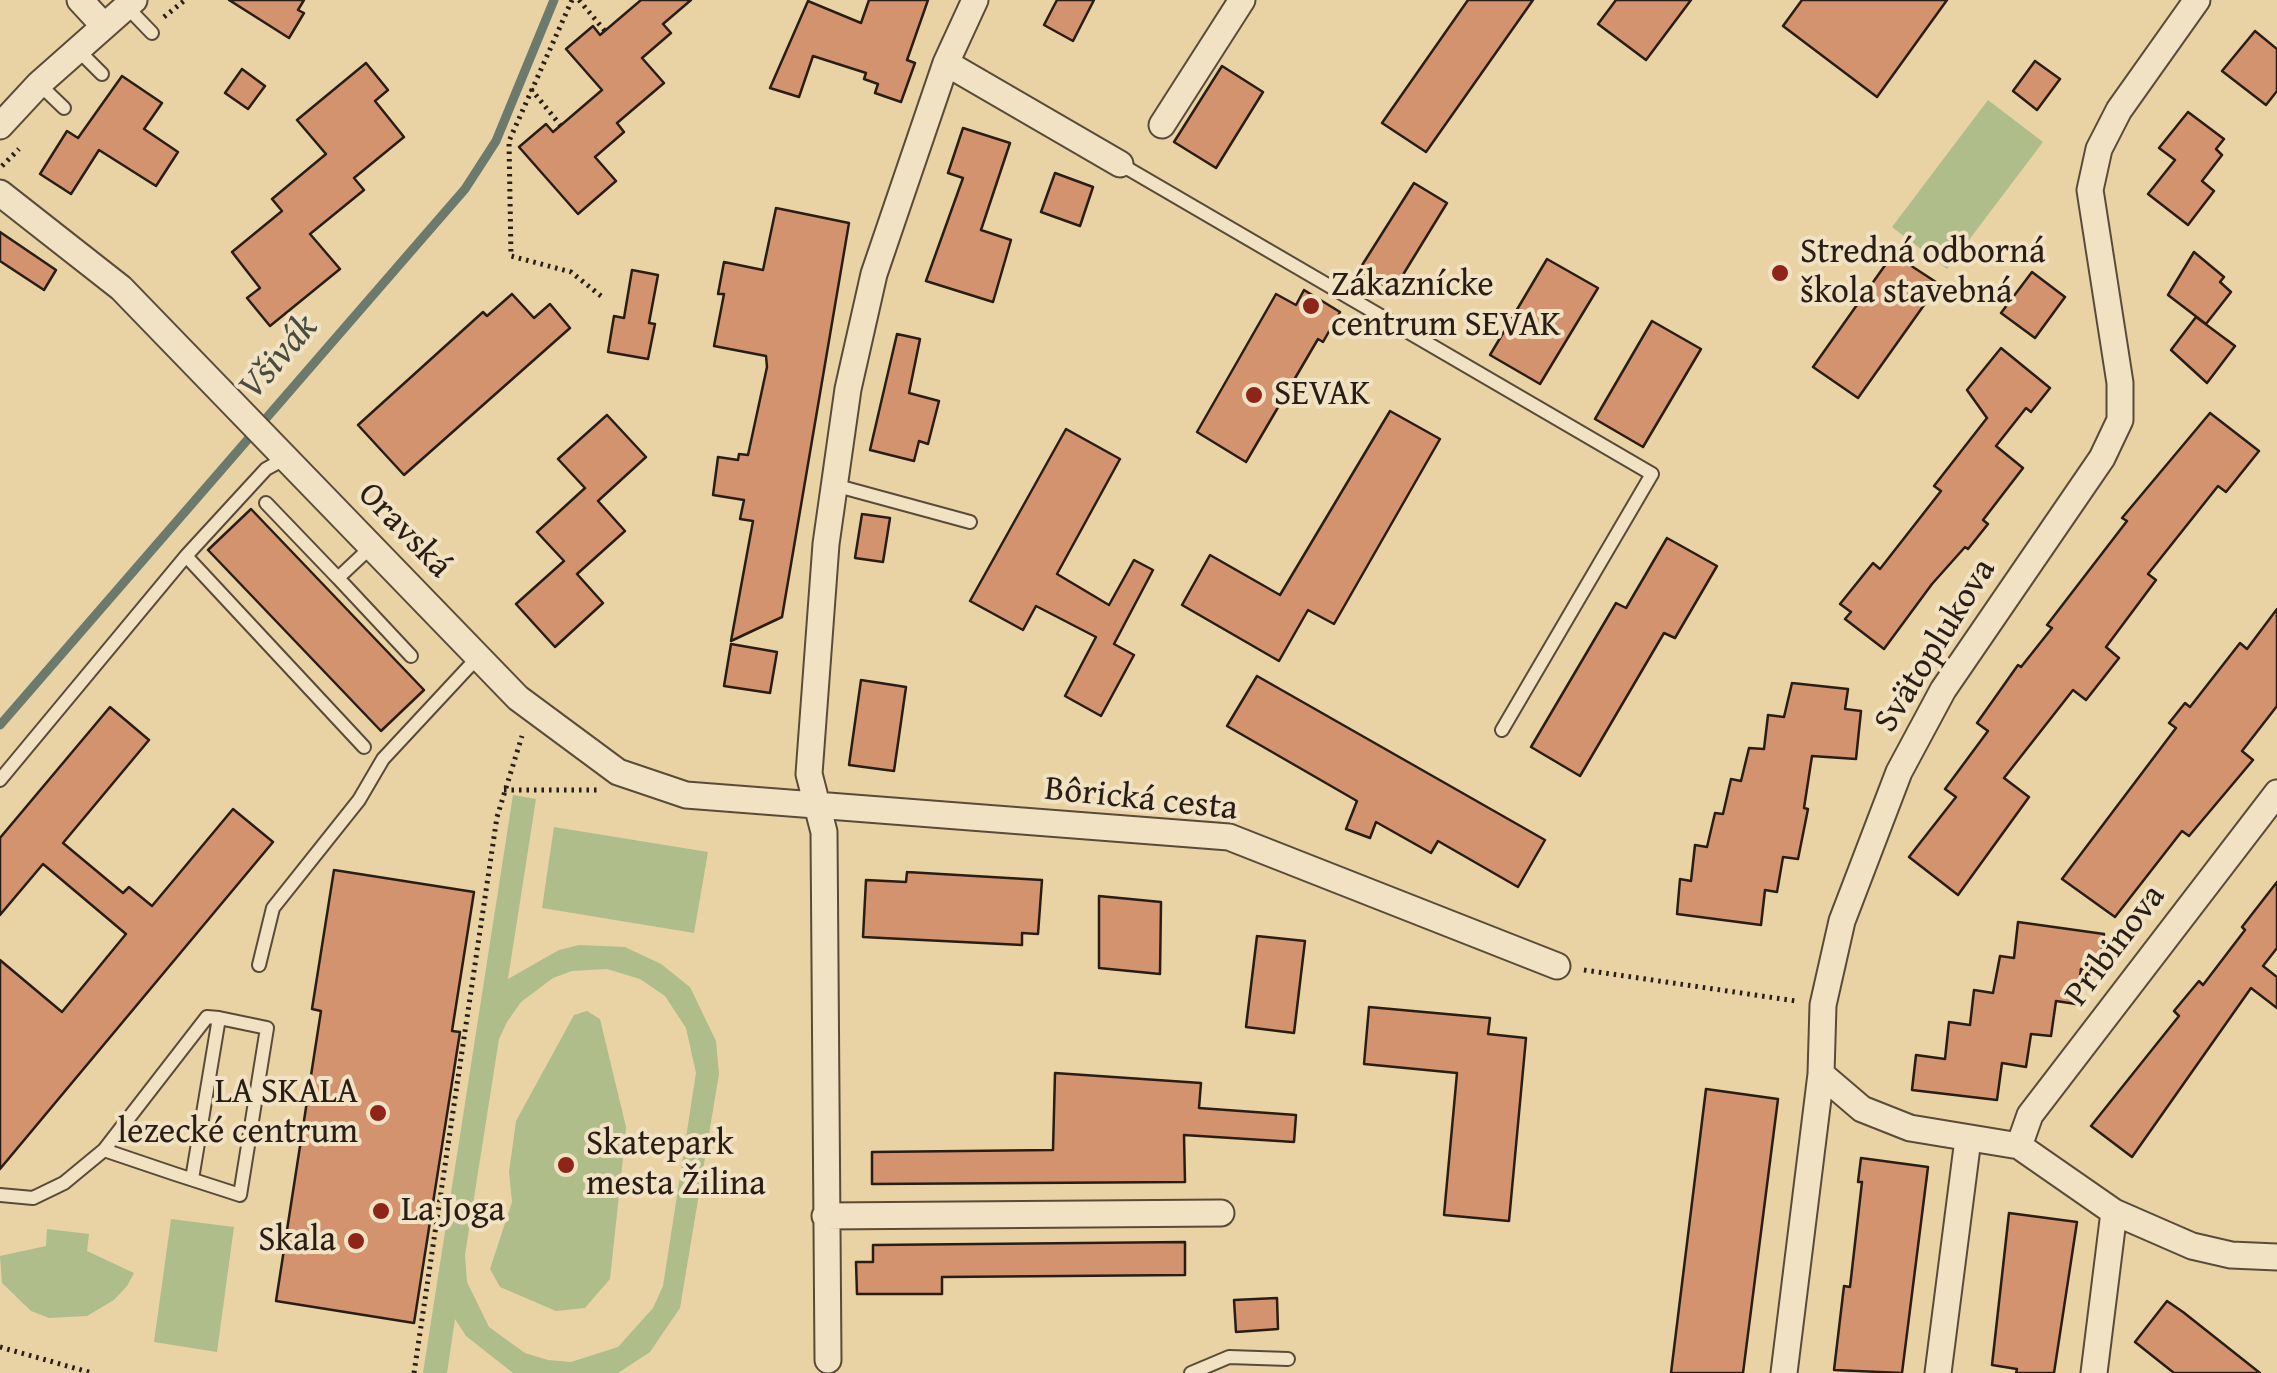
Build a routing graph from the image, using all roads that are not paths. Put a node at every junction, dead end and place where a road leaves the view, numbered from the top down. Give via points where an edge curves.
1 (80, 0) edge
2 (975, 0) edge
3 (1242, 0) edge
4 (2197, 0) edge
5 (130, 3) edge
6 (104, 26) junction
7 (152, 32) dead end
8 (77, 49) junction
9 (946, 63) junction
10 (102, 74) dead end
11 (39, 84) junction
12 (64, 108) dead end
13 (1162, 125) dead end
14 (0, 126) edge
15 (1120, 164) joint
16 (0, 193) edge
17 (286, 458) junction
18 (834, 485) junction
19 (266, 503) dead end
20 (970, 522) dead end
21 (371, 547) junction
22 (186, 556) junction
23 (338, 578) junction
24 (411, 656) dead end
25 (477, 658) junction
26 (1502, 730) dead end
27 (364, 747) dead end
28 (0, 780) edge
29 (2277, 793) edge
30 (815, 808) junction
31 (259, 966) dead end
32 (1556, 966) road end
33 (219, 1018) junction
34 (1822, 1074) junction
35 (1968, 1139) junction
36 (2019, 1146) junction
37 (104, 1150) junction
38 (192, 1179) junction
39 (0, 1194) edge
40 (1221, 1212) dead end
41 (2114, 1212) junction
42 (825, 1216) junction
43 (2277, 1257) edge
44 (1288, 1359) dead end
45 (828, 1360) dead end
46 (1191, 1373) edge
47 (1784, 1373) edge
48 (1938, 1373) edge
49 (2094, 1373) edge

1 - 6 street
2 - 9 street
3 - 13 street
4 - 34 street, Svätoplukova via 2120,110 2099,150 2090,190 2120,420 2102,458 1943,690 1899,772 1842,921 1823,1004
5 - 6 street
5 - 7 lane
6 - 8 street
8 - 10 lane
8 - 11 street
9 - 15 street
9 - 18 street via 874,274
11 - 12 lane
11 - 14 street
15 - 26 lane via 1652,474
16 - 17 street, Oravská via 121,288
17 - 21 street, Oravská
17 - 22 lane via 266,469
18 - 20 lane
18 - 30 street via 809,774
19 - 23 lane
21 - 23 lane
21 - 25 street, Oravská
22 - 27 lane
22 - 28 lane
23 - 24 lane
25 - 30 street, Oravská via 542,718 618,772 686,795
25 - 31 lane via 383,760 272,908
29 - 36 street, Pribinova via 2030,1115
30 - 32 street, Bôrická cesta via 1230,838
30 - 42 street via 824,832
33 - 37 lane via 206,1017
33 - 38 lane
33 - 38 lane via 267,1028 240,1195
34 - 35 street via 1862,1109 1910,1128
34 - 47 street, Svätoplukova
35 - 36 street
35 - 48 street
36 - 41 street
37 - 38 lane
37 - 39 lane via 33,1198
40 - 42 street
41 - 43 street via 2192,1246
41 - 49 street
42 - 45 street
44 - 46 lane via 1229,1357

